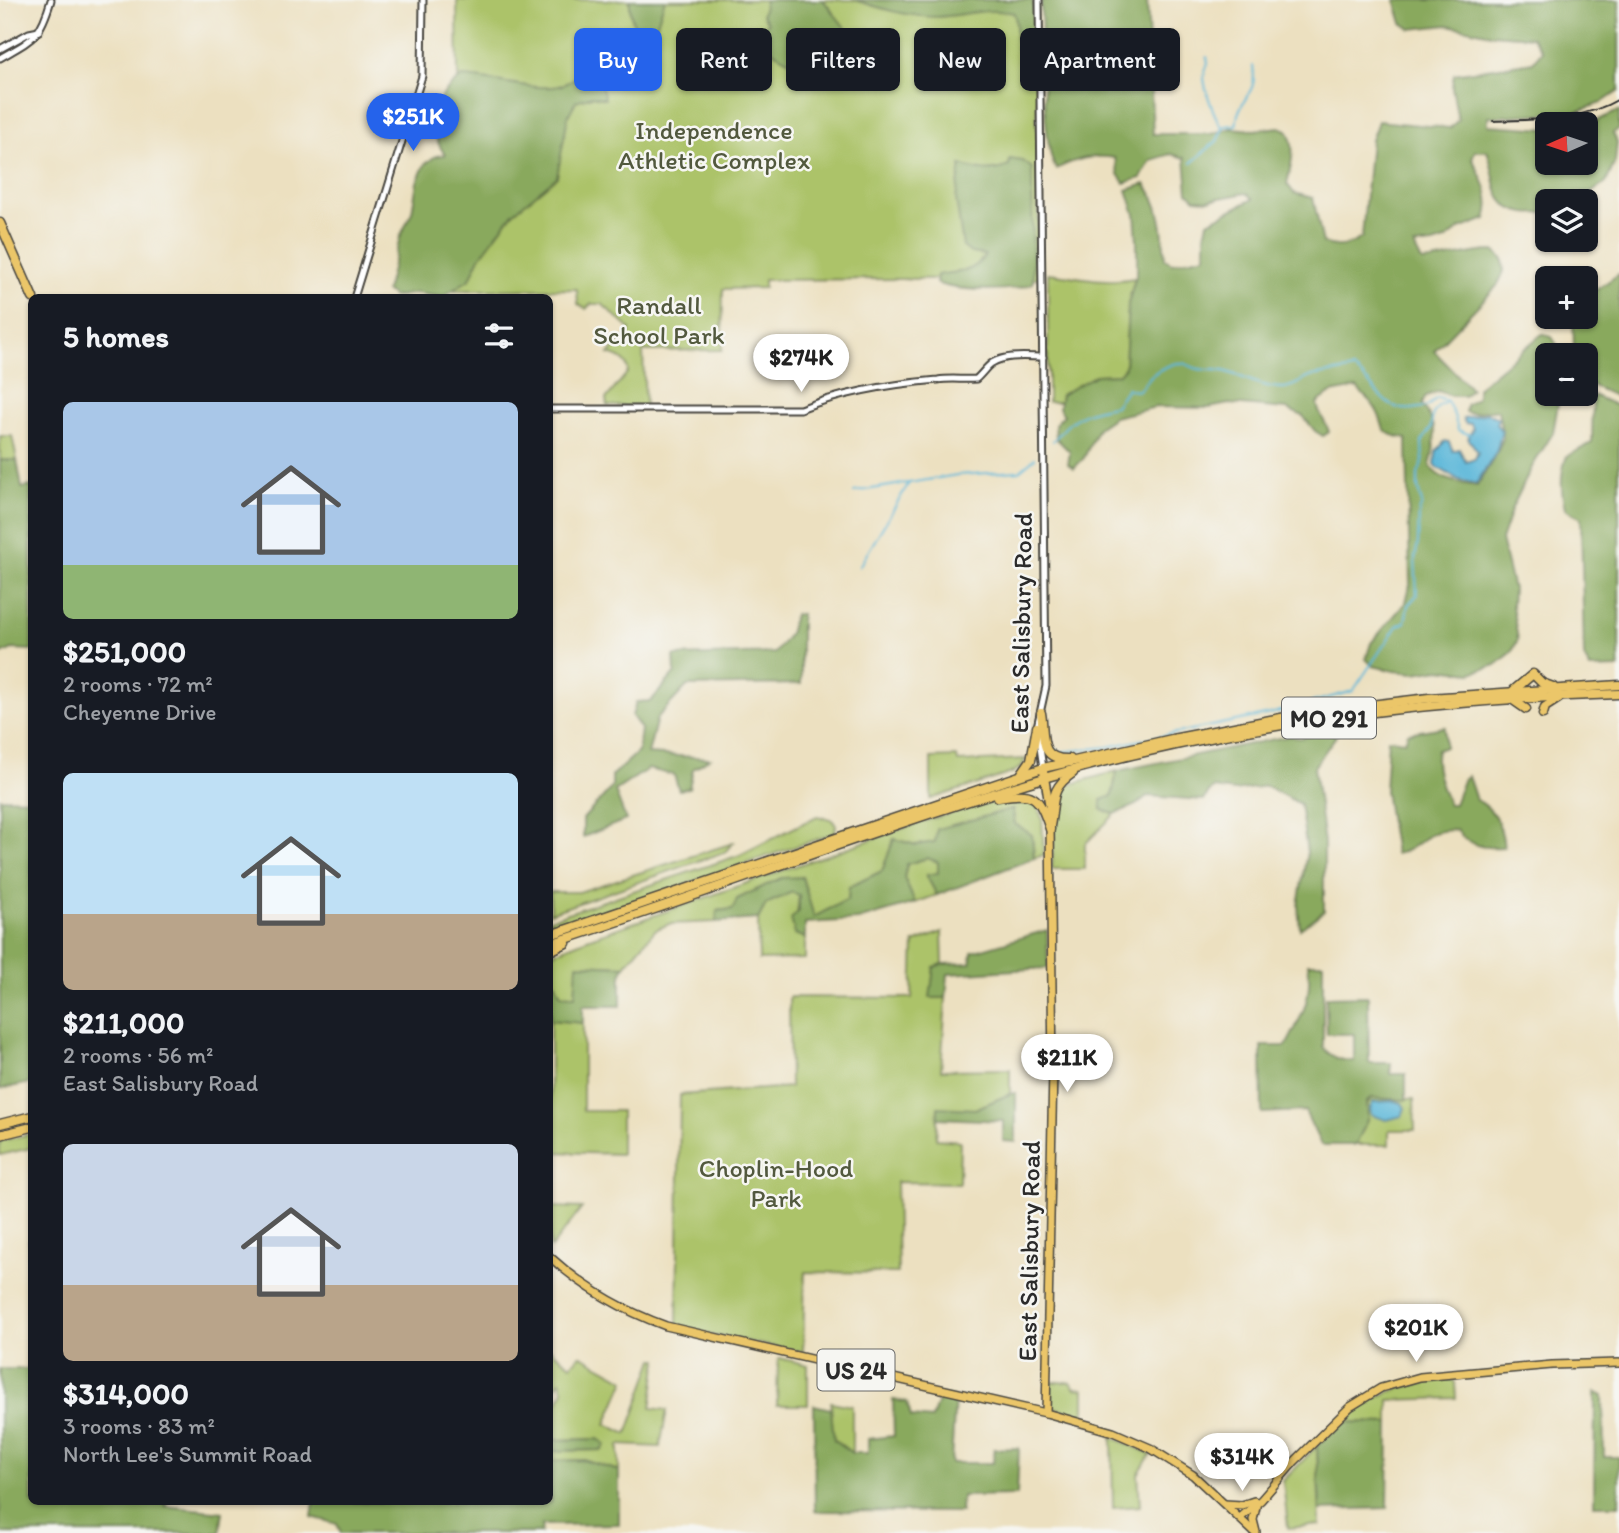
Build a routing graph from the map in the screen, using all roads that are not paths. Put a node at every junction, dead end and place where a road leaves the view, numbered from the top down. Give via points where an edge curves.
1 (51, 0) edge
2 (423, 0) edge
3 (1039, 0) edge
4 (39, 31) junction
5 (0, 49) edge
6 (0, 58) edge
7 (0, 223) edge
8 (31, 294) edge
9 (355, 294) edge
10 (1043, 357) junction
11 (553, 409) edge
12 (1619, 685) edge
13 (1555, 689) junction
14 (1619, 694) edge
15 (1512, 696) junction
16 (1563, 696) junction
17 (1526, 709) dead end
18 (1041, 713) junction
19 (1543, 715) dead end
20 (1037, 727) junction
21 (1097, 755) junction
22 (1042, 768) junction
23 (1080, 769) junction
24 (1010, 778) junction
25 (1045, 778) junction
26 (977, 799) junction
27 (1050, 829) junction
28 (613, 923) junction
29 (553, 933) edge
30 (553, 943) edge
31 (553, 950) edge
32 (28, 1117) edge
33 (0, 1124) edge
34 (28, 1128) edge
35 (0, 1135) edge
36 (553, 1259) edge
37 (1619, 1363) edge
38 (1046, 1413) junction
39 (1255, 1502) junction
40 (1225, 1504) junction
41 (1240, 1518) junction
42 (1256, 1533) edge

1 - 4 street
2 - 9 street via 422,76
3 - 10 street, East Salisbury Road
4 - 5 street
4 - 6 street via 33,40
7 - 8 highway
10 - 11 street via 1008,357 992,363 976,379 887,387 831,397 800,409
10 - 18 street, East Salisbury Road via 1046,686
12 - 13 highway, MO 291
13 - 15 highway, MO 291
13 - 15 highway via 1533,674
14 - 16 highway, MO 291
15 - 16 highway, MO 291
15 - 17 highway
15 - 21 highway, MO 291 via 1395,701 1312,712
15 - 23 highway, MO 291 via 1314,720
16 - 19 highway via 1547,705
18 - 20 street, East Salisbury Road
18 - 21 highway via 1044,743 1052,755 1066,759
20 - 22 street, East Salisbury Road
20 - 24 highway via 1029,764
21 - 22 highway, MO 291
22 - 24 highway, MO 291
22 - 25 main road, East Salisbury Road
23 - 25 highway, MO 291
23 - 27 highway via 1055,791
24 - 29 highway, MO 291
25 - 26 highway, MO 291
25 - 27 main road, East Salisbury Road
26 - 27 highway via 1031,795 1041,803
26 - 28 highway, MO 291
27 - 38 main road, East Salisbury Road via 1054,1070
28 - 30 highway, MO 291
28 - 31 highway
32 - 33 highway
34 - 35 highway
36 - 38 main road, US 24 via 604,1298 666,1326
37 - 39 main road via 1420,1377 1381,1388 1350,1407
38 - 40 main road, US 24 via 1143,1444 1192,1475
39 - 40 main road
39 - 41 main road
39 - 42 main road
40 - 41 main road, US 24
41 - 42 main road, US 24

